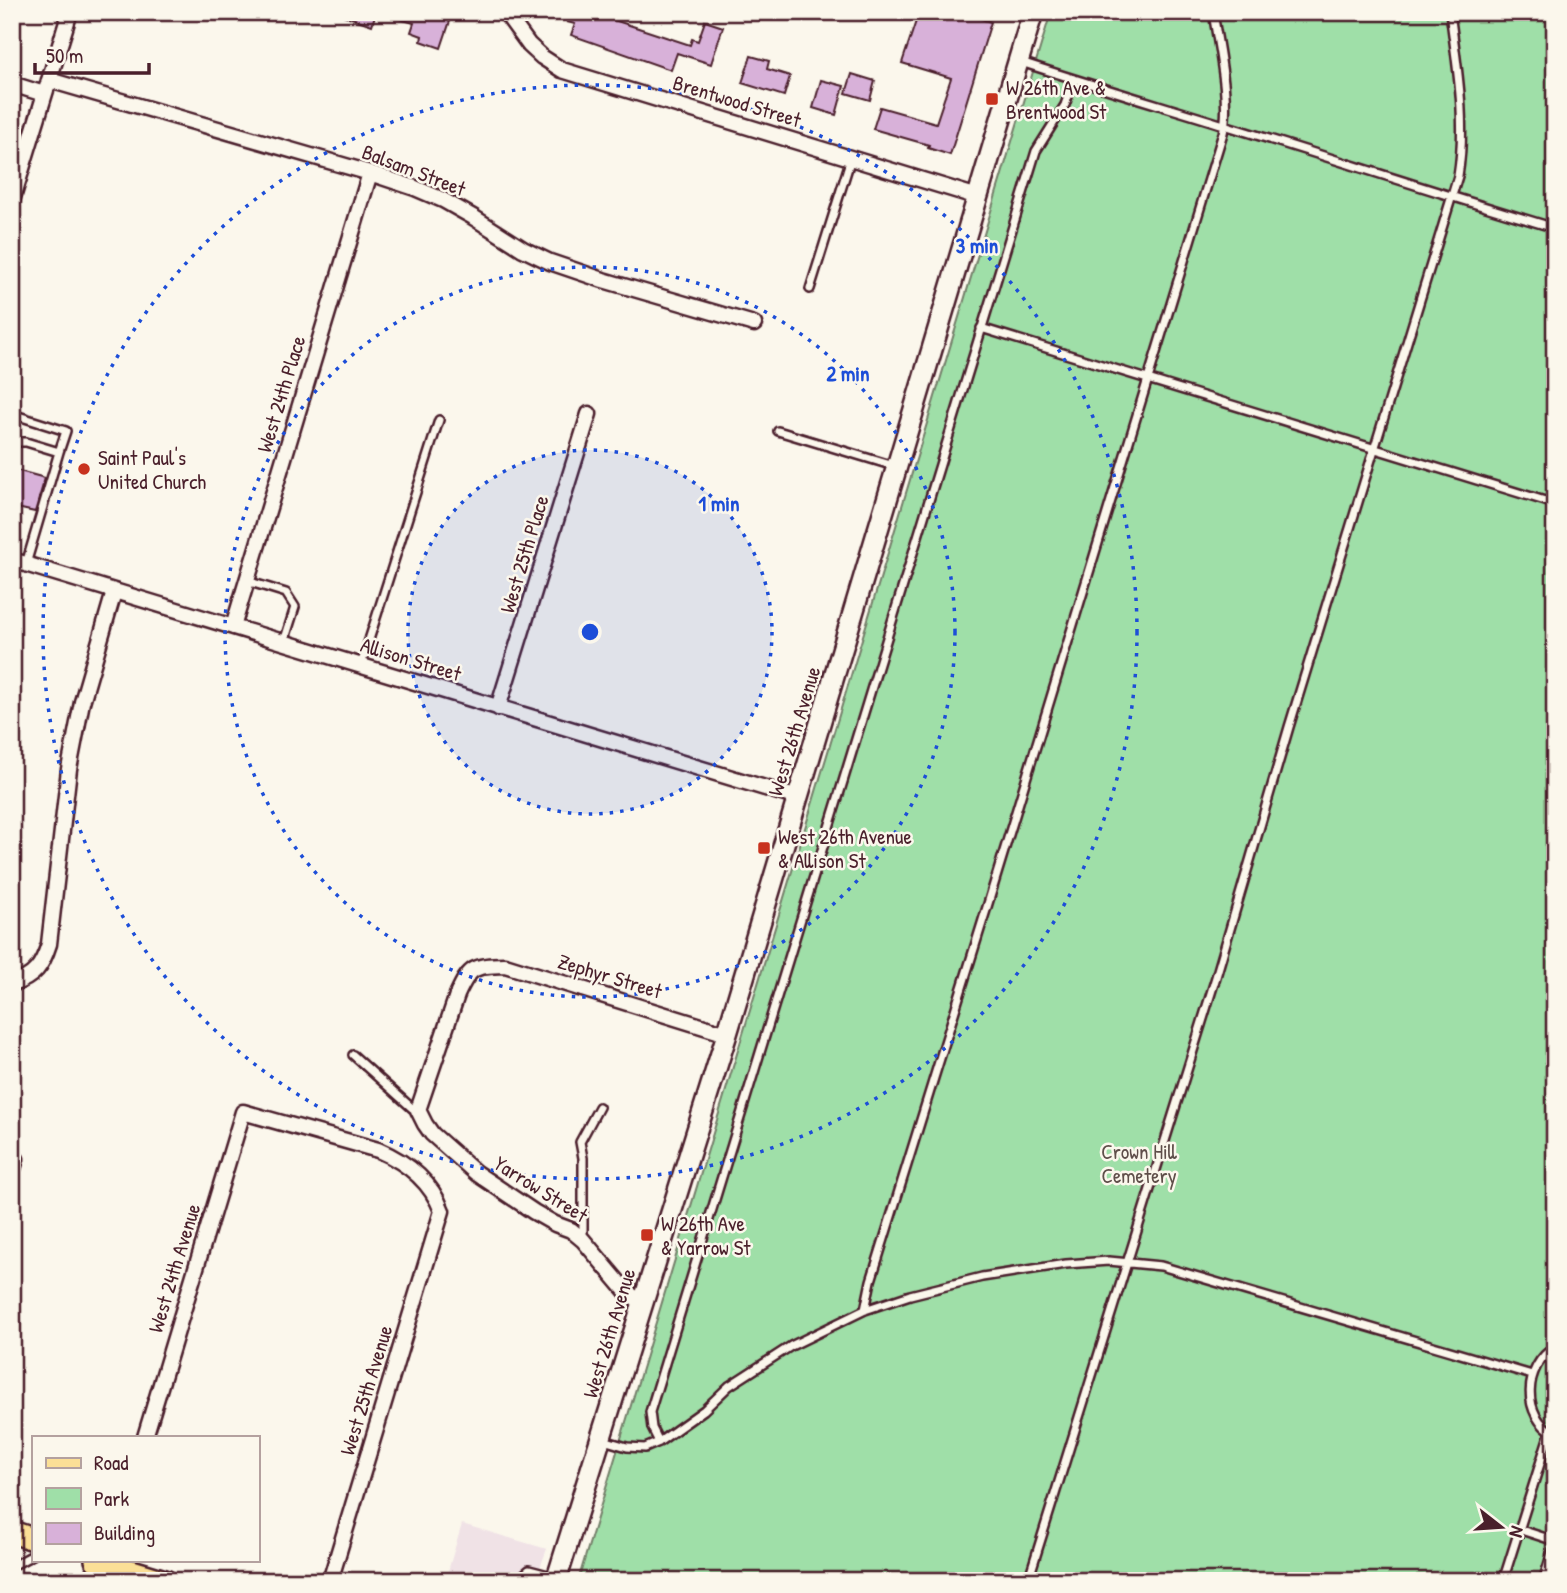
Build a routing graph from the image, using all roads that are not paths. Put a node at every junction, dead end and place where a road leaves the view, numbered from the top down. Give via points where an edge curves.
1 (70, 12) edge
2 (505, 12) edge
3 (1033, 12) edge
4 (1213, 12) edge
5 (1450, 12) edge
6 (1019, 61) junction
7 (1074, 80) junction
8 (12, 84) edge
9 (46, 87) junction
10 (1225, 125) junction
11 (851, 158) junction
12 (370, 173) junction
13 (978, 197) junction
14 (1452, 198) junction
15 (12, 201) edge
16 (1555, 228) edge
17 (810, 289) dead end
18 (754, 324) dead end
19 (981, 328) junction
20 (1149, 379) junction
21 (12, 414) edge
22 (589, 414) dead end
23 (439, 420) dead end
24 (778, 431) dead end
25 (12, 442) edge
26 (1375, 448) junction
27 (59, 452) junction
28 (897, 467) junction
29 (1555, 504) edge
30 (19, 562) edge
31 (247, 580) junction
32 (114, 592) junction
33 (233, 627) junction
34 (285, 642) junction
35 (361, 665) junction
36 (498, 708) junction
37 (798, 798) junction
38 (12, 984) edge
39 (727, 1034) junction
40 (353, 1055) dead end
41 (599, 1107) dead end
42 (418, 1110) junction
43 (442, 1211) joint
44 (583, 1240) junction
45 (1128, 1262) junction
46 (642, 1303) junction
47 (865, 1310) junction
48 (1555, 1348) edge
49 (1532, 1375) junction
50 (1552, 1433) edge
51 (145, 1436) edge
52 (600, 1439) junction
53 (659, 1442) junction
54 (1518, 1529) junction
55 (12, 1532) edge
56 (32, 1539) edge
57 (1555, 1542) edge
58 (32, 1556) edge
59 (107, 1562) edge
60 (12, 1566) edge
61 (556, 1579) edge
62 (165, 1581) edge
63 (330, 1581) edge
64 (516, 1581) edge
65 (1028, 1581) edge
66 (1503, 1581) edge
67 (1543, 1581) edge

1 - 9 street
2 - 11 street, Brentwood Street via 529,45 562,70
3 - 6 street, West 26th Avenue
4 - 10 lane
5 - 14 lane via 1462,124 1462,151
6 - 7 lane
6 - 13 street, West 26th Avenue
7 - 10 lane
7 - 19 lane via 1065,105 1036,151
8 - 9 street, Balsam Street
9 - 12 street, Balsam Street
9 - 15 street
10 - 14 lane
10 - 20 lane
11 - 13 street, Brentwood Street
11 - 17 lane
12 - 18 street, Balsam Street via 443,200 550,262
12 - 31 street, West 24th Place
13 - 28 street, West 26th Avenue
14 - 16 lane
14 - 26 lane
19 - 20 lane
19 - 53 lane via 650,1412
20 - 26 lane
20 - 47 lane
21 - 27 lane via 66,431
22 - 36 street, West 25th Place
23 - 35 lane
24 - 28 lane
25 - 27 lane
26 - 29 lane
26 - 45 lane
27 - 30 lane
28 - 37 street, West 26th Avenue
30 - 32 street, Allison Street
31 - 33 street, West 24th Place
31 - 34 lane via 286,593 295,607
32 - 33 street, Allison Street
32 - 38 street via 82,702 69,769 49,944 44,961 31,976
33 - 34 street, Allison Street
34 - 35 street, Allison Street
35 - 36 street, Allison Street
36 - 37 street, Allison Street
37 - 39 street, West 26th Avenue
39 - 42 street, Zephyr Street via 505,965 479,965 465,977 457,995
39 - 46 street, West 26th Avenue
40 - 42 lane
41 - 44 lane via 580,1142
42 - 44 street, Yarrow Street via 432,1134 476,1173
43 - 51 street, West 24th Avenue via 431,1189 395,1158 243,1112
43 - 63 street, West 25th Avenue
44 - 46 street, Yarrow Street
45 - 47 lane via 1066,1264 982,1277
45 - 49 lane via 1161,1266
45 - 65 lane
46 - 52 street, West 26th Avenue
47 - 53 lane via 791,1346 729,1386
48 - 49 lane
49 - 50 lane via 1532,1406
50 - 54 lane
52 - 53 lane via 645,1448
52 - 61 street, West 26th Avenue
54 - 57 lane
54 - 66 lane
55 - 56 main road
57 - 67 lane
58 - 60 lane
59 - 62 main road
61 - 64 lane via 529,1570

